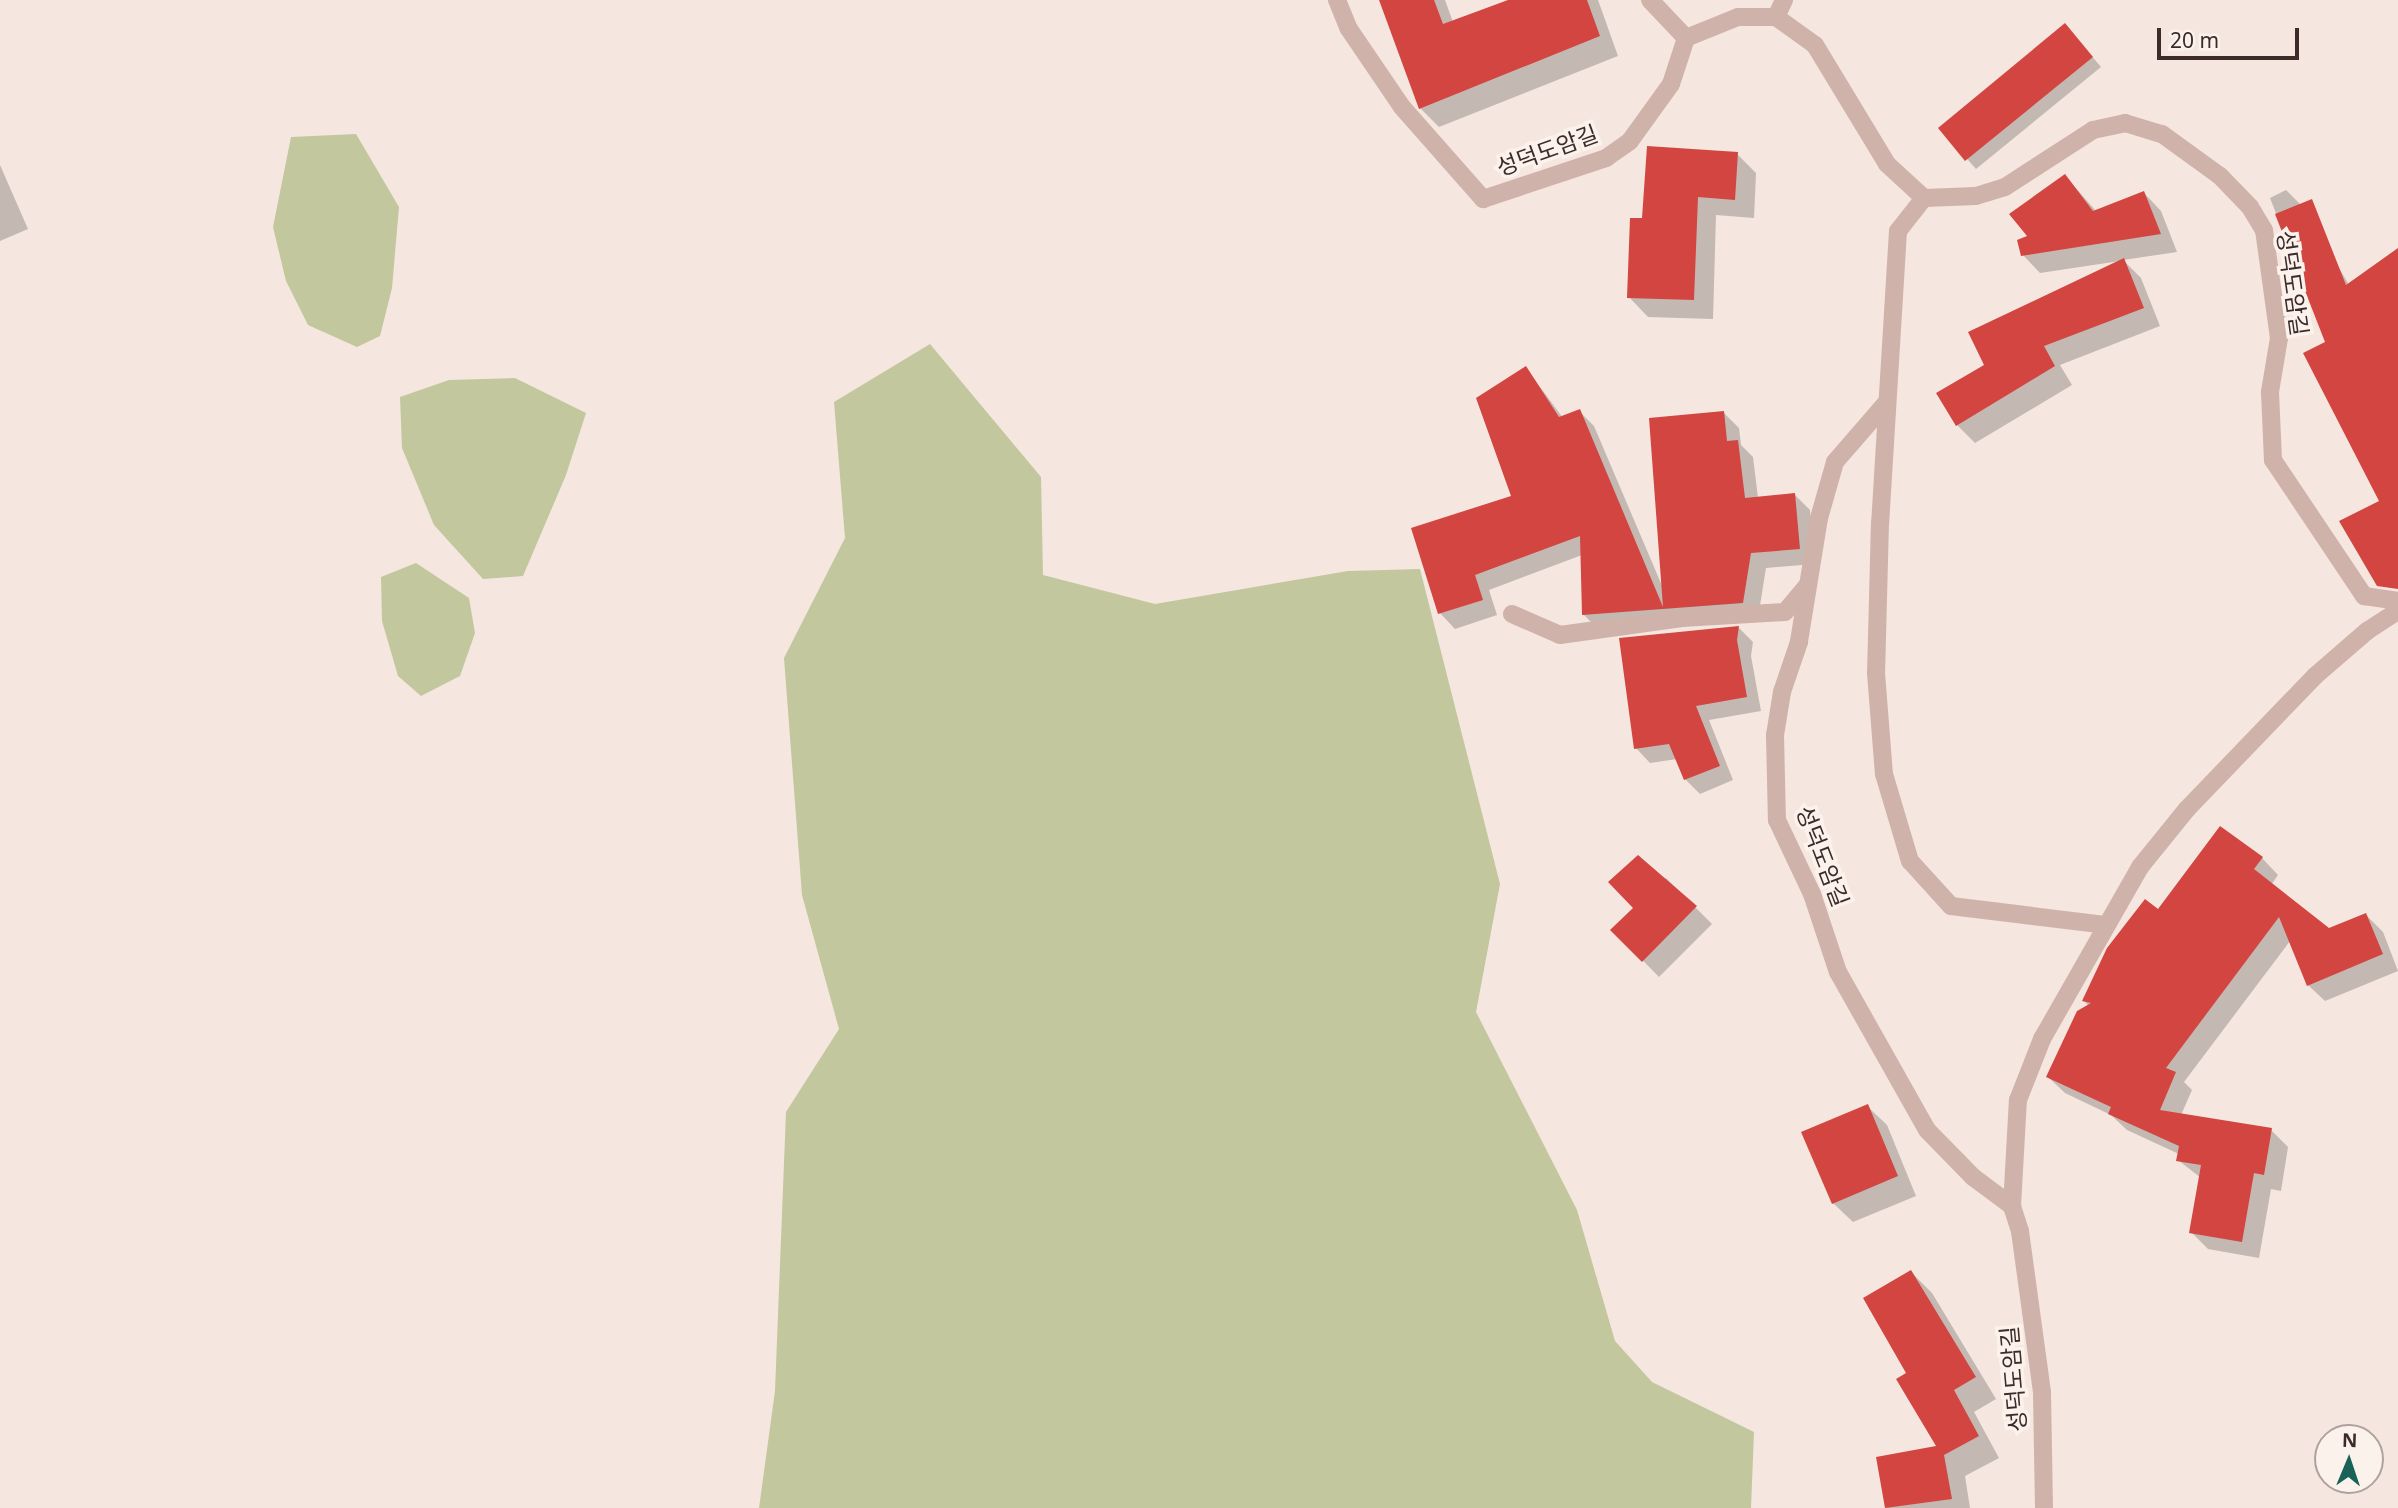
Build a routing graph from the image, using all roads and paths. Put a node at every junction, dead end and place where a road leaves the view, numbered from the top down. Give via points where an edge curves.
1 (1337, 0) edge
2 (1650, 0) edge
3 (1780, 8) edge
4 (1686, 38) junction
5 (1924, 198) junction
6 (1887, 402) junction
7 (1807, 586) junction
8 (2398, 601) edge
9 (2398, 611) edge
10 (1512, 614) dead end
11 (2105, 925) junction
12 (2012, 1206) junction
13 (2044, 1508) edge

1 - 4 street, 성덕도암길 via 1349,29 1402,107 1483,199 1598,162 1630,141 1671,83
2 - 4 street
3 - 4 street via 1738,17
3 - 5 street via 1815,45 1887,164
5 - 6 street via 1898,230
5 - 8 street, 성덕도암길 via 1976,196 2005,187 2065,153 2093,131 2125,123 2162,134 2220,176 2250,207 2264,230 2279,338 2270,392 2273,460 2364,596
6 - 7 street, 성덕도암길 via 1835,462
6 - 11 street via 1877,673 1884,774 1910,861 1951,906
7 - 10 street via 1785,612 1682,618 1560,635
7 - 12 street, 성덕도암길 via 1800,642 1782,692 1775,735 1777,820 1812,894 1838,972 1927,1130 1973,1177
9 - 11 street, 성덕도암길 via 2315,676 2186,809 2140,867
11 - 12 street, 성덕도암길 via 2042,1039 2018,1100
12 - 13 street, 성덕도암길 via 2020,1231 2042,1392

